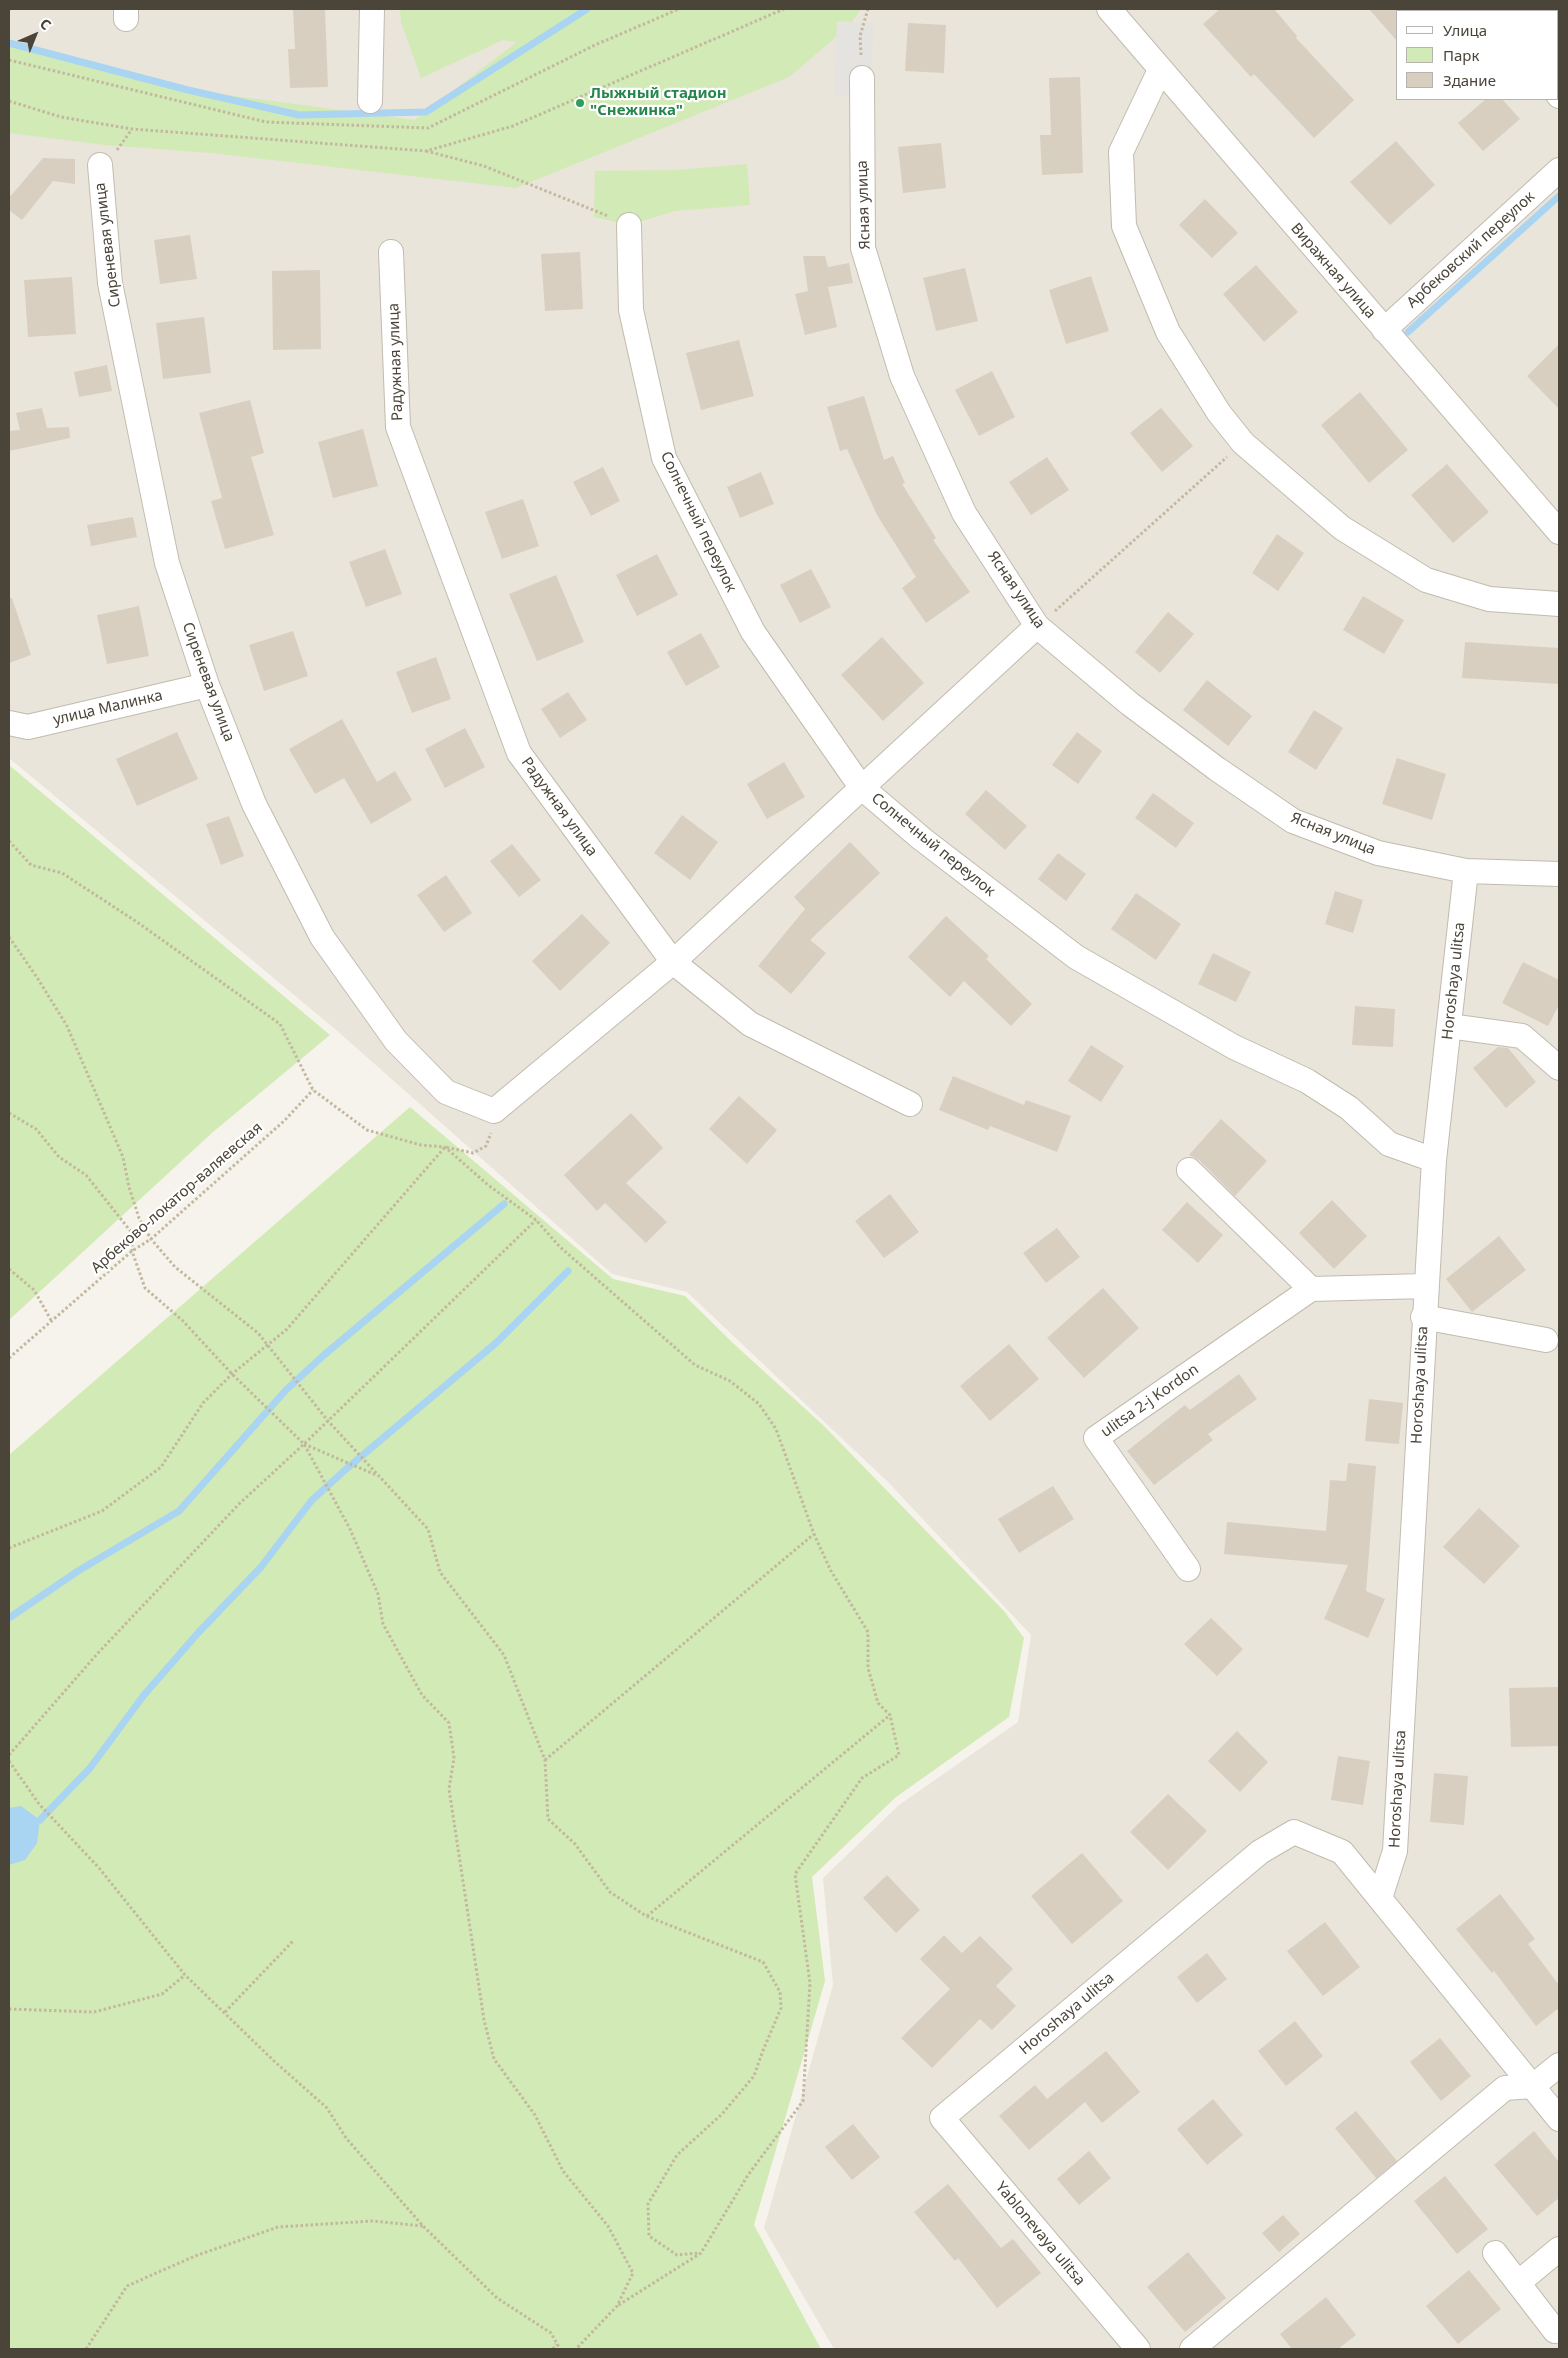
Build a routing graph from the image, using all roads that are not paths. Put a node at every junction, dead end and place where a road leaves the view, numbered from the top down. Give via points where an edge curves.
1 (372, 9) edge
2 (1109, 9) edge
3 (1160, 70) junction
4 (862, 78) road end
5 (370, 101) dead end
6 (100, 165) dead end
7 (1559, 170) edge
8 (628, 225) road end
9 (391, 252) dead end
10 (1384, 330) junction
11 (1559, 532) edge
12 (1559, 604) edge
13 (1037, 626) junction
14 (207, 685) junction
15 (9, 723) edge
16 (861, 787) junction
17 (1466, 871) junction
18 (1559, 874) edge
19 (673, 962) junction
20 (1449, 1026) junction
21 (1559, 1068) edge
22 (910, 1104) dead end
23 (1434, 1160) junction
24 (1189, 1170) dead end
25 (1425, 1286) junction
26 (1311, 1289) junction
27 (1423, 1318) junction
28 (1546, 1340) dead end
29 (1188, 1569) dead end
30 (1380, 1898) junction
31 (1559, 2065) edge
32 (1533, 2086) junction
33 (942, 2118) joint
34 (1559, 2119) edge
35 (1559, 2249) edge
36 (1495, 2253) dead end
37 (1518, 2283) junction
38 (1556, 2331) dead end
39 (1138, 2349) edge
40 (1192, 2349) edge

1 - 5 street
2 - 3 street, Виражная улица
3 - 10 street, Виражная улица
3 - 12 street via 1122,152 1124,226 1168,332 1219,414 1243,443 1342,528 1426,580 1489,599
4 - 13 street, Ясная улица via 863,248 902,376 964,513
6 - 14 street, Сиреневая улица via 110,283 165,553
7 - 10 street, Арбековский переулок
8 - 16 street, Солнечный переулок via 631,310 664,458 753,632
9 - 19 street, Радужная улица via 398,427 519,752
10 - 11 street, Виражная улица
13 - 16 street
13 - 17 street, Ясная улица via 1130,704 1293,821 1378,853
14 - 15 street, улица Малинка via 28,727
14 - 19 street, Сиреневая улица via 254,804 322,937 396,1041 446,1092 494,1111
16 - 19 street
16 - 23 street, Солнечный переулок via 922,839 1076,957 1234,1047 1307,1081 1349,1108 1389,1144
17 - 18 street, Ясная улица
17 - 20 street, Horoshaya ulitsa
19 - 22 street, Радужная улица via 750,1024
20 - 21 street via 1522,1036
20 - 23 street, Horoshaya ulitsa
23 - 25 street, Horoshaya ulitsa
24 - 26 street
25 - 26 street
25 - 27 street, Horoshaya ulitsa
26 - 29 street, ulitsa 2-j Kordon via 1096,1438
27 - 28 street
27 - 30 street, Horoshaya ulitsa via 1395,1851
30 - 32 street, Horoshaya ulitsa
30 - 33 street, Horoshaya ulitsa via 1342,1852 1294,1832 1260,1852
31 - 32 street
32 - 34 street, Horoshaya ulitsa
32 - 40 street via 1505,2088
33 - 39 street, Yablonevaya ulitsa
35 - 37 street
36 - 37 street
37 - 38 street

